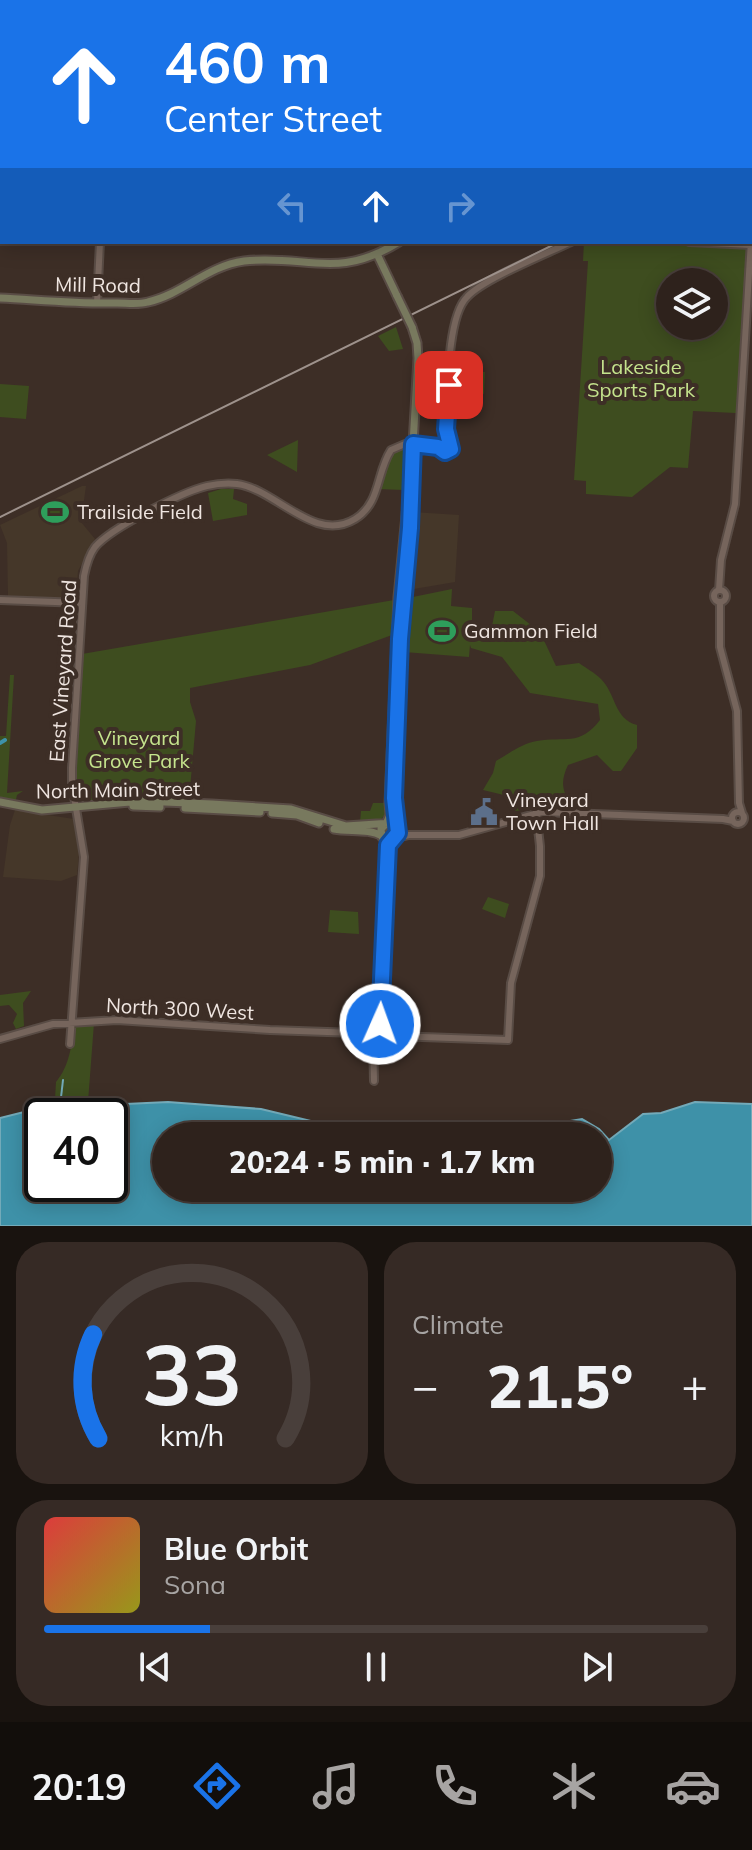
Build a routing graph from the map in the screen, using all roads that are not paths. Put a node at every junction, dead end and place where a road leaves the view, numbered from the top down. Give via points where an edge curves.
1 (100, 244) edge
2 (395, 244) edge
3 (567, 244) edge
4 (730, 244) edge
5 (751, 245) edge
6 (377, 254) junction
7 (0, 298) edge
8 (97, 303) junction
9 (748, 340) edge
10 (410, 442) junction
11 (408, 529) junction
12 (403, 545) junction
13 (405, 562) junction
14 (0, 600) edge
15 (82, 603) junction
16 (0, 805) edge
17 (76, 810) junction
18 (536, 812) junction
19 (738, 818) junction
20 (752, 818) edge
21 (386, 824) junction
22 (330, 825) junction
23 (391, 835) junction
24 (72, 1023) junction
25 (377, 1034) junction
26 (0, 1039) edge
27 (70, 1044) dead end

1 - 8 street
2 - 6 main road, Mill Road
3 - 10 street via 460,304 453,323 443,444
4 - 5 street
5 - 9 street
6 - 8 main road, Mill Road via 334,265 239,262 146,303
6 - 10 main road, bridge via 417,343
7 - 8 main road, Mill Road
9 - 19 street via 735,505 719,590 713,596 720,602 720,647 737,711
10 - 11 main road
10 - 15 street, East Vineyard Road via 388,456 373,501 342,524 318,523 254,489 228,484 191,492 118,529 94,548
11 - 12 main road
11 - 13 main road
12 - 13 main road
12 - 21 main road
13 - 23 main road
14 - 15 street
15 - 17 street, East Vineyard Road via 72,777
16 - 17 main road, North Main Street
17 - 22 main road, North Main Street via 141,801 212,804 291,809
17 - 24 street, East Vineyard Road via 84,857
18 - 19 street
18 - 23 street via 459,835
18 - 25 street, North 300 West via 540,876 511,983 508,1040
19 - 20 street
21 - 22 main road
21 - 23 main road via 392,823
21 - 23 main road via 381,829
22 - 23 main road
23 - 25 street
24 - 25 street, North 300 West via 117,1020
24 - 26 street, North 300 West
24 - 27 street, East Vineyard Road
25 - 25 street via 374,1081

